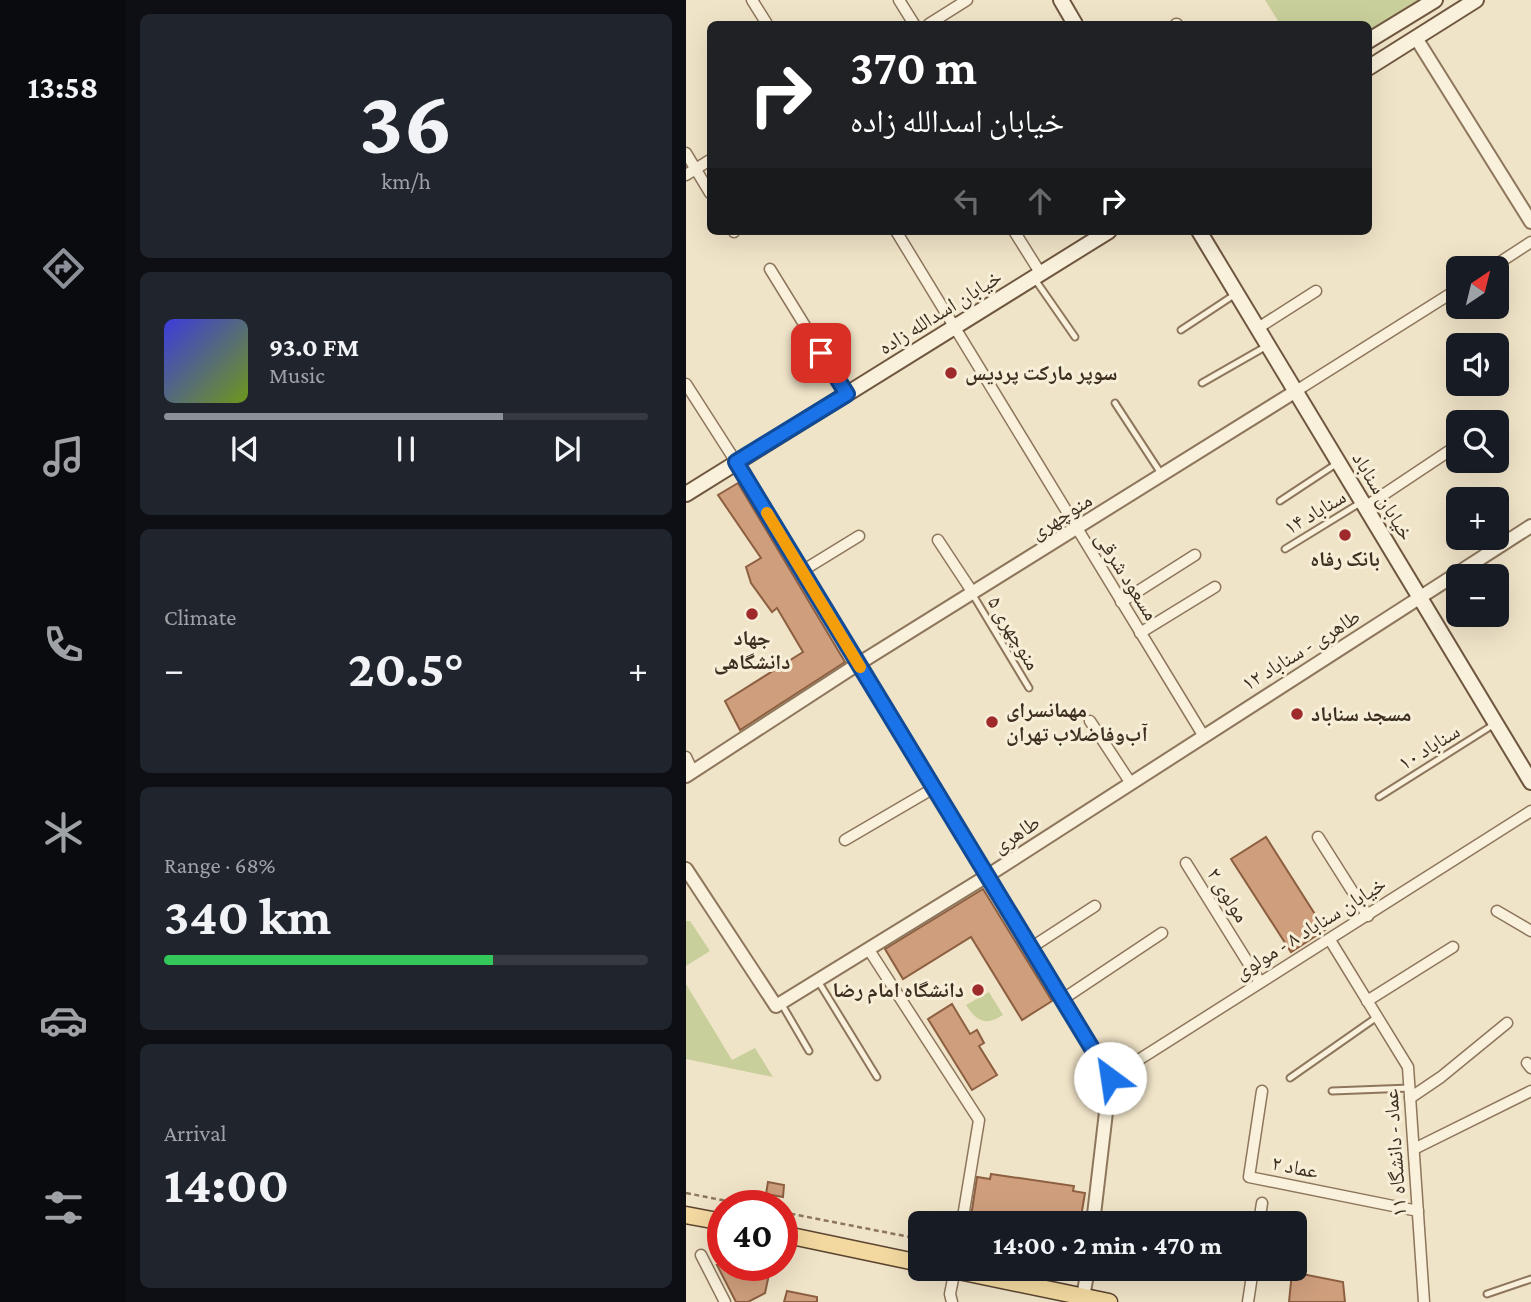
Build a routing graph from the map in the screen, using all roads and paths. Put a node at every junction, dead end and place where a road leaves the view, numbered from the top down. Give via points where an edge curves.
1 (752, 0) edge
2 (899, 0) edge
3 (967, 0) edge
4 (1060, 0) edge
5 (1435, 0) edge
6 (1476, 0) edge
7 (765, 21) edge
8 (912, 21) edge
9 (934, 21) edge
10 (1073, 21) edge
11 (1416, 38) junction
12 (1372, 39) edge
13 (1372, 66) edge
14 (686, 153) edge
15 (707, 162) edge
16 (696, 169) junction
17 (686, 174) edge
18 (707, 188) edge
19 (1531, 222) edge
20 (898, 235) edge
21 (1016, 235) edge
22 (1104, 235) edge
23 (1201, 235) edge
24 (1531, 242) edge
25 (1509, 256) edge
26 (770, 269) dead end
27 (1037, 276) junction
28 (1316, 291) dead end
29 (1237, 293) junction
30 (1446, 297) edge
31 (956, 328) junction
32 (1258, 328) junction
33 (1181, 330) dead end
34 (1075, 337) dead end
35 (1268, 345) junction
36 (1202, 383) dead end
37 (686, 384) edge
38 (1296, 391) junction
39 (847, 394) junction
40 (1115, 403) dead end
41 (1446, 453) edge
42 (736, 462) junction
43 (1338, 462) junction
44 (1162, 475) junction
45 (686, 494) edge
46 (1280, 501) dead end
47 (1364, 504) junction
48 (1531, 526) edge
49 (1076, 530) junction
50 (859, 536) dead end
51 (938, 540) dead end
52 (1285, 549) dead end
53 (1195, 555) dead end
54 (802, 571) junction
55 (1215, 587) dead end
56 (973, 593) junction
57 (1420, 597) junction
58 (1121, 602) junction
59 (1140, 633) junction
60 (858, 664) junction
61 (1029, 688) dead end
62 (1090, 721) dead end
63 (1496, 723) junction
64 (1203, 734) junction
65 (686, 757) edge
66 (690, 774) edge
67 (1130, 782) junction
68 (1531, 782) edge
69 (934, 788) junction
70 (1379, 797) dead end
71 (1531, 811) edge
72 (1318, 837) dead end
73 (845, 840) dead end
74 (1186, 863) dead end
75 (686, 869) edge
76 (987, 876) junction
77 (1095, 906) dead end
78 (1497, 911) dead end
79 (1368, 916) junction
80 (1531, 931) edge
81 (1162, 933) dead end
82 (1330, 940) junction
83 (1032, 947) junction
84 (1454, 947) dead end
85 (869, 950) junction
86 (818, 981) junction
87 (1260, 982) junction
88 (1063, 999) junction
89 (1367, 1001) junction
90 (779, 1004) junction
91 (1377, 1017) junction
92 (1507, 1023) dead end
93 (809, 1051) dead end
94 (877, 1077) dead end
95 (1110, 1078) junction
96 (1290, 1078) dead end
97 (1262, 1091) dead end
98 (1332, 1091) dead end
99 (1531, 1091) edge
100 (1410, 1093) junction
101 (1413, 1149) junction
102 (686, 1193) edge
103 (707, 1197) edge
104 (1262, 1203) dead end
105 (964, 1211) edge
106 (1094, 1211) edge
107 (1261, 1211) edge
108 (1418, 1211) junction
109 (686, 1215) edge
110 (798, 1215) edge
111 (707, 1219) edge
112 (798, 1237) edge
113 (908, 1237) edge
114 (701, 1255) dead end
115 (908, 1260) edge
116 (1531, 1279) edge
117 (952, 1281) edge
118 (1009, 1281) edge
119 (1086, 1281) edge
120 (1251, 1281) edge
121 (1487, 1294) dead end
122 (1083, 1297) junction
123 (725, 1302) edge
124 (952, 1302) edge
125 (1109, 1302) edge
126 (1248, 1302) edge
127 (1424, 1302) edge

1 - 7 street
2 - 8 street
3 - 9 street
4 - 10 main road
5 - 12 main road
6 - 11 main road
11 - 13 main road
11 - 19 street
14 - 16 street
15 - 16 street
16 - 17 street
16 - 18 street
20 - 31 street, مسعود شرقی
21 - 27 street
22 - 27 main road, خیابان اسدالله زاده
23 - 29 main road, خیابان سناباد
24 - 25 street
26 - 39 street
27 - 31 main road, خیابان اسدالله زاده
27 - 34 lane
28 - 32 street
29 - 32 main road, خیابان سناباد
29 - 33 lane
30 - 38 street, منوچهری
31 - 39 main road, خیابان اسدالله زاده
31 - 49 street, مسعود شرقی
32 - 35 main road, خیابان سناباد
35 - 36 lane
35 - 38 main road, خیابان سناباد
37 - 42 street
38 - 43 main road, خیابان سناباد
38 - 44 street, منوچهری
39 - 42 main road, خیابان اسدالله زاده
40 - 44 lane
41 - 47 street
42 - 45 main road, خیابان اسدالله زاده
42 - 54 street
43 - 46 lane
43 - 47 main road, خیابان سناباد
44 - 49 street, منوچهری
47 - 52 lane, سناباد ۱۴
47 - 57 main road, خیابان سناباد
48 - 57 street, طاهری - سناباد ۱۲
49 - 56 street, منوچهری
49 - 58 street, مسعود شرقی
50 - 54 street
51 - 56 street
53 - 58 street
54 - 60 street
55 - 59 street
56 - 60 street, منوچهری
56 - 61 lane, منوچهری ۵
57 - 63 main road, خیابان سناباد
57 - 64 street, طاهری - سناباد ۱۲
58 - 59 street, مسعود شرقی
59 - 64 street, مسعود شرقی
60 - 66 street, منوچهری
60 - 69 street
62 - 67 street
63 - 68 main road, خیابان سناباد
63 - 70 lane, سناباد ۱۰
64 - 67 street, طاهری
65 - 66 street
67 - 76 street, طاهری
69 - 73 street
69 - 76 street
71 - 79 street, خیابان سناباد ۸ - مولوی
72 - 79 street
74 - 87 street, مولوی ۲
75 - 90 street
76 - 83 street
76 - 85 street, طاهری
77 - 83 street
78 - 80 street
79 - 82 street, خیابان سناباد ۸ - مولوی
81 - 88 street
82 - 87 street, خیابان سناباد ۸ - مولوی
82 - 89 street, عماد - دانشگاه ۱۱
83 - 88 street
84 - 89 street
85 - 86 street, طاهری
85 - 105 street via 979,1121
86 - 90 street, طاهری
86 - 94 lane
87 - 95 street, خیابان سناباد ۸ - مولوی
88 - 95 street
89 - 91 street, عماد - دانشگاه ۱۱
90 - 93 lane
91 - 96 lane
91 - 100 street, عماد - دانشگاه ۱۱ via 1408,1067
92 - 100 street via 1441,1077
95 - 106 street
97 - 108 street, عماد ۲ via 1249,1177
98 - 100 lane
99 - 101 street
100 - 101 street, عماد - دانشگاه ۱۱
101 - 108 street, عماد - دانشگاه ۱۱
102 - 103 path
104 - 107 street
108 - 127 street, عماد - دانشگاه ۱۱
109 - 111 main road
110 - 113 path
112 - 115 main road
114 - 123 street
116 - 121 lane
117 - 124 street
118 - 122 main road
119 - 122 street
120 - 126 street
122 - 125 main road

